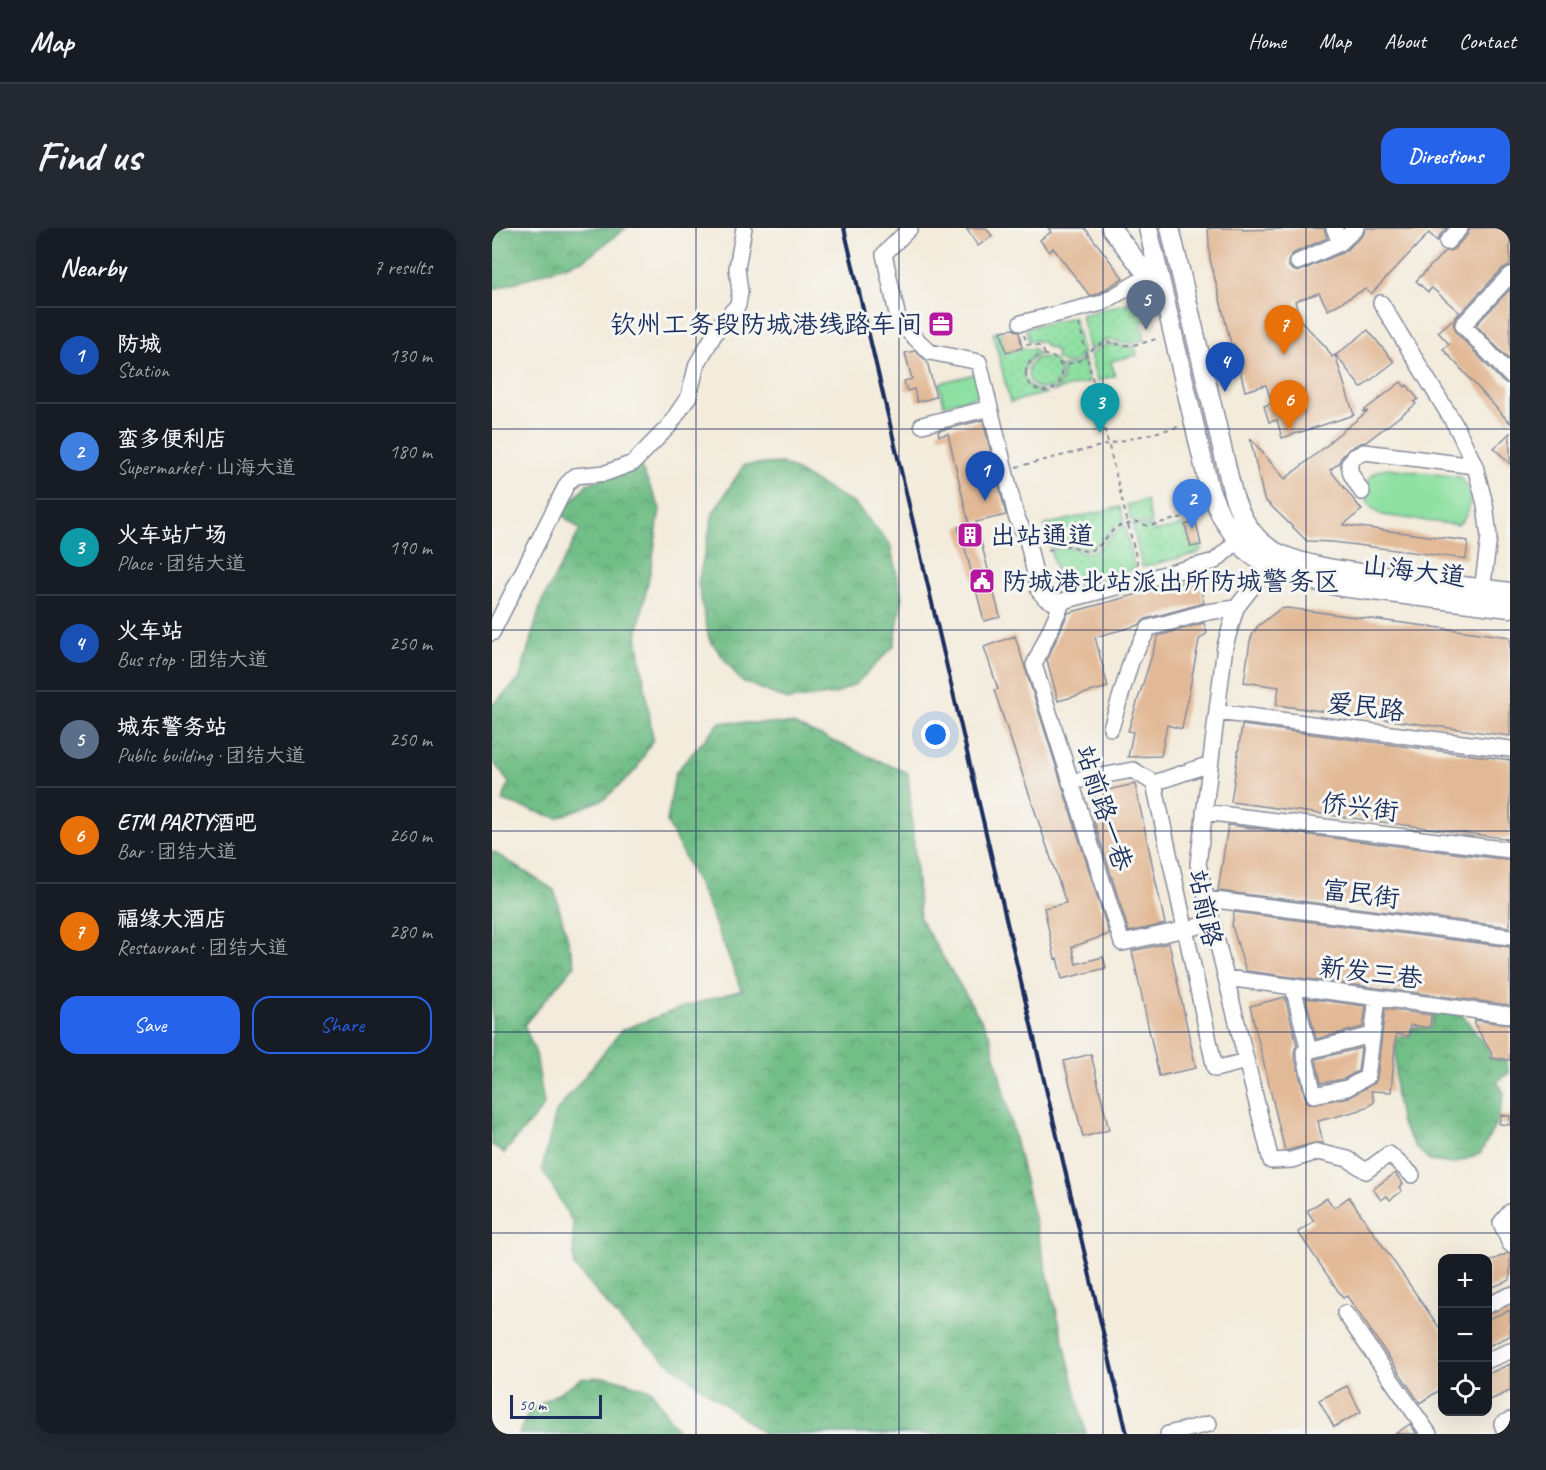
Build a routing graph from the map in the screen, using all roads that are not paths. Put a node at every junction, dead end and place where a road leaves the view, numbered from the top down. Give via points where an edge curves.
1 (744, 228) edge
2 (910, 228) edge
3 (1112, 228) edge
4 (1148, 228) edge
5 (1170, 228) edge
6 (1356, 228) edge
7 (1460, 228) edge
8 (1337, 235) edge
9 (1447, 242) dead end
10 (1298, 262) dead end
11 (1153, 274) junction
12 (1510, 275) edge
13 (1381, 303) dead end
14 (1021, 323) road end
15 (1509, 372) edge
16 (990, 408) junction
17 (922, 424) dead end
18 (1475, 466) junction
19 (1362, 492) dead end
20 (1244, 535) junction
21 (1273, 560) junction
22 (1510, 592) edge
23 (1482, 597) junction
24 (1063, 601) junction
25 (1236, 608) junction
26 (1510, 608) edge
27 (492, 633) edge
28 (1217, 712) junction
29 (1111, 728) dead end
30 (1510, 749) edge
31 (1210, 764) junction
32 (1070, 782) junction
33 (1154, 783) junction
34 (1204, 812) junction
35 (1510, 850) edge
36 (1207, 899) junction
37 (1212, 923) junction
38 (1185, 929) junction
39 (1510, 937) edge
40 (1226, 978) junction
41 (1293, 987) junction
42 (1377, 998) junction
43 (1510, 1015) edge
44 (1372, 1035) junction
45 (1309, 1051) junction
46 (1246, 1061) junction
47 (1412, 1175) dead end
48 (1510, 1212) edge
49 (1510, 1244) edge
50 (1510, 1295) edge
51 (1492, 1303) edge
52 (1345, 1313) dead end
53 (1510, 1350) edge
54 (1492, 1358) edge
55 (1510, 1420) edge
56 (1209, 1424) dead end
57 (1168, 1434) edge
58 (1428, 1434) edge
59 (1506, 1434) edge

1 - 27 street via 737,268 738,305 721,323 697,364 689,396 669,426 633,463 606,473 575,476 567,484
2 - 16 street via 884,254 898,323 930,352 979,362
3 - 11 main road
4 - 11 main road
5 - 20 main road, 山海大道
6 - 8 street
7 - 9 street
8 - 10 street
11 - 14 street via 1102,303
11 - 20 main road, 山海大道 via 1166,304 1210,491 1222,518
12 - 15 street via 1463,325
13 - 18 street via 1457,428
16 - 17 street
16 - 24 street via 1039,591 1053,602
18 - 19 street via 1364,452 1349,464
18 - 23 street via 1489,537
20 - 21 main road, 山海大道 via 1248,552
20 - 24 street via 1215,561
21 - 23 main road, 山海大道 via 1297,577 1341,587
21 - 25 street, 站前路
22 - 23 main road, 山海大道
23 - 26 main road, 山海大道
24 - 32 street, 站前路一巷 via 1034,665
25 - 28 street, 站前路 via 1225,646
25 - 29 street via 1149,628 1132,658
28 - 30 street, 爱民路
28 - 31 street, 站前路
31 - 33 street
31 - 34 street, 站前路
32 - 33 street via 1133,770
32 - 38 street, 站前路一巷 via 1122,943
33 - 38 street, 站前路
34 - 35 street, 侨兴街
34 - 36 street, 站前路 via 1198,864
36 - 37 street, 站前路
36 - 39 street, 富民街
37 - 38 street, 站前路一巷
37 - 40 street, 站前路
38 - 46 street, 站前路 via 1215,1069
40 - 41 street, 新发三巷
40 - 46 street, 站前路
41 - 42 street, 新发三巷
41 - 45 street
42 - 43 street, 新发三巷
42 - 44 street
44 - 45 street
44 - 45 street via 1367,1077 1347,1088 1314,1095 1304,1052
46 - 47 street, 站前路 via 1271,1161 1318,1152 1348,1159 1366,1171 1389,1154
48 - 49 street via 1501,1223
50 - 51 street
52 - 58 street
53 - 54 street
55 - 59 street via 1502,1424
56 - 57 street

